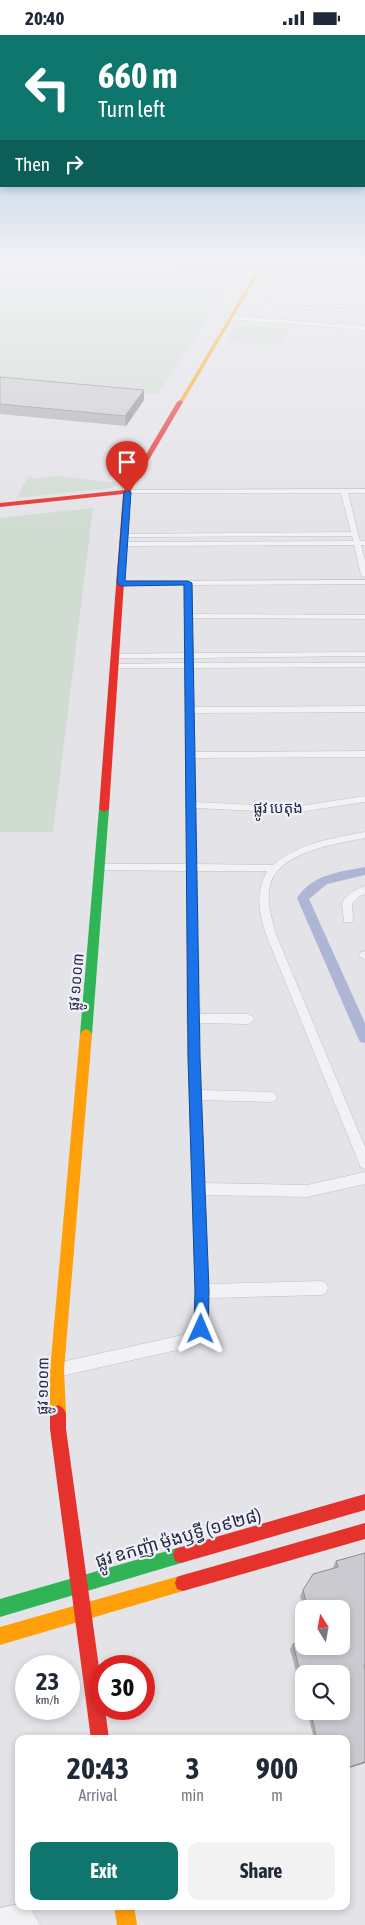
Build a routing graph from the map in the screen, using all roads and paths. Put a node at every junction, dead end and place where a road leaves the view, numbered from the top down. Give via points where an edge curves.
1 (212, 350) edge
2 (344, 491) junction
3 (365, 491) edge
4 (127, 492) junction
5 (0, 505) edge
6 (307, 534) junction
7 (354, 534) junction
8 (124, 540) junction
9 (308, 543) junction
10 (356, 543) junction
11 (365, 543) edge
12 (365, 575) edge
13 (365, 582) edge
14 (121, 583) junction
15 (188, 583) junction
16 (188, 617) junction
17 (365, 617) edge
18 (365, 654) edge
19 (115, 661) junction
20 (189, 661) junction
21 (365, 665) edge
22 (365, 709) edge
23 (189, 710) junction
24 (365, 754) edge
25 (190, 755) junction
26 (365, 799) edge
27 (191, 805) junction
28 (365, 835) edge
29 (100, 867) junction
30 (191, 867) junction
31 (274, 868) junction
32 (365, 890) edge
33 (348, 919) dead end
34 (193, 1018) junction
35 (248, 1019) dead end
36 (195, 1095) junction
37 (271, 1097) dead end
38 (365, 1163) edge
39 (365, 1178) edge
40 (198, 1189) junction
41 (321, 1288) dead end
42 (202, 1291) junction
43 (57, 1370) junction
44 (365, 1502) edge
45 (365, 1531) edge
46 (79, 1585) junction
47 (0, 1608) edge
48 (83, 1612) junction
49 (0, 1636) edge
50 (99, 1735) edge
51 (125, 1910) edge
52 (0, 1918) edge
53 (30, 1925) edge
54 (127, 1925) edge

1 - 4 main road, ផ្លូវ ១០០៣
2 - 3 street
2 - 4 street
2 - 7 street
4 - 5 main road
4 - 8 main road, ផ្លូវ ១០០៣
6 - 7 street
6 - 8 street
6 - 9 street
7 - 10 street
8 - 9 street
8 - 14 main road, ផ្លូវ ១០០៣
9 - 10 street
10 - 11 street
10 - 12 street
13 - 15 street
14 - 15 street
14 - 19 main road, ផ្លូវ ១០០៣
15 - 16 street
16 - 17 street
16 - 20 street
18 - 20 street
19 - 20 street
19 - 29 main road, ផ្លូវ ១០០៣
20 - 21 street
20 - 23 street
22 - 23 street
23 - 25 street
24 - 25 street
25 - 27 street
26 - 27 street, ផ្លូវ បេតុង via 293,810
27 - 30 street
28 - 31 street via 301,850
29 - 30 street
29 - 43 main road, ផ្លូវ ១០០៣
30 - 31 street
30 - 34 street
31 - 38 street via 263,893 265,918
32 - 33 street via 356,893 347,903
34 - 35 street
34 - 36 street
36 - 37 street
36 - 40 street
39 - 40 street via 307,1191
40 - 42 street
41 - 42 street
42 - 43 street via 201,1329 198,1336 190,1341
43 - 46 main road, ផ្លូវ ១០០៣ via 58,1429
44 - 46 main road, ផ្លូវ ឧកញ៉ា ម៉ុងឫទ្ធី (១៩២៨)
45 - 48 main road
46 - 47 main road, ផ្លូវ ឧកញ៉ា ម៉ុងឫទ្ធី (១៩២៨)
46 - 48 main road, ផ្លូវ ១០០៣
48 - 49 main road
48 - 50 main road, ផ្លូវ ១០០៣
51 - 54 main road
52 - 53 street via 22,1913

